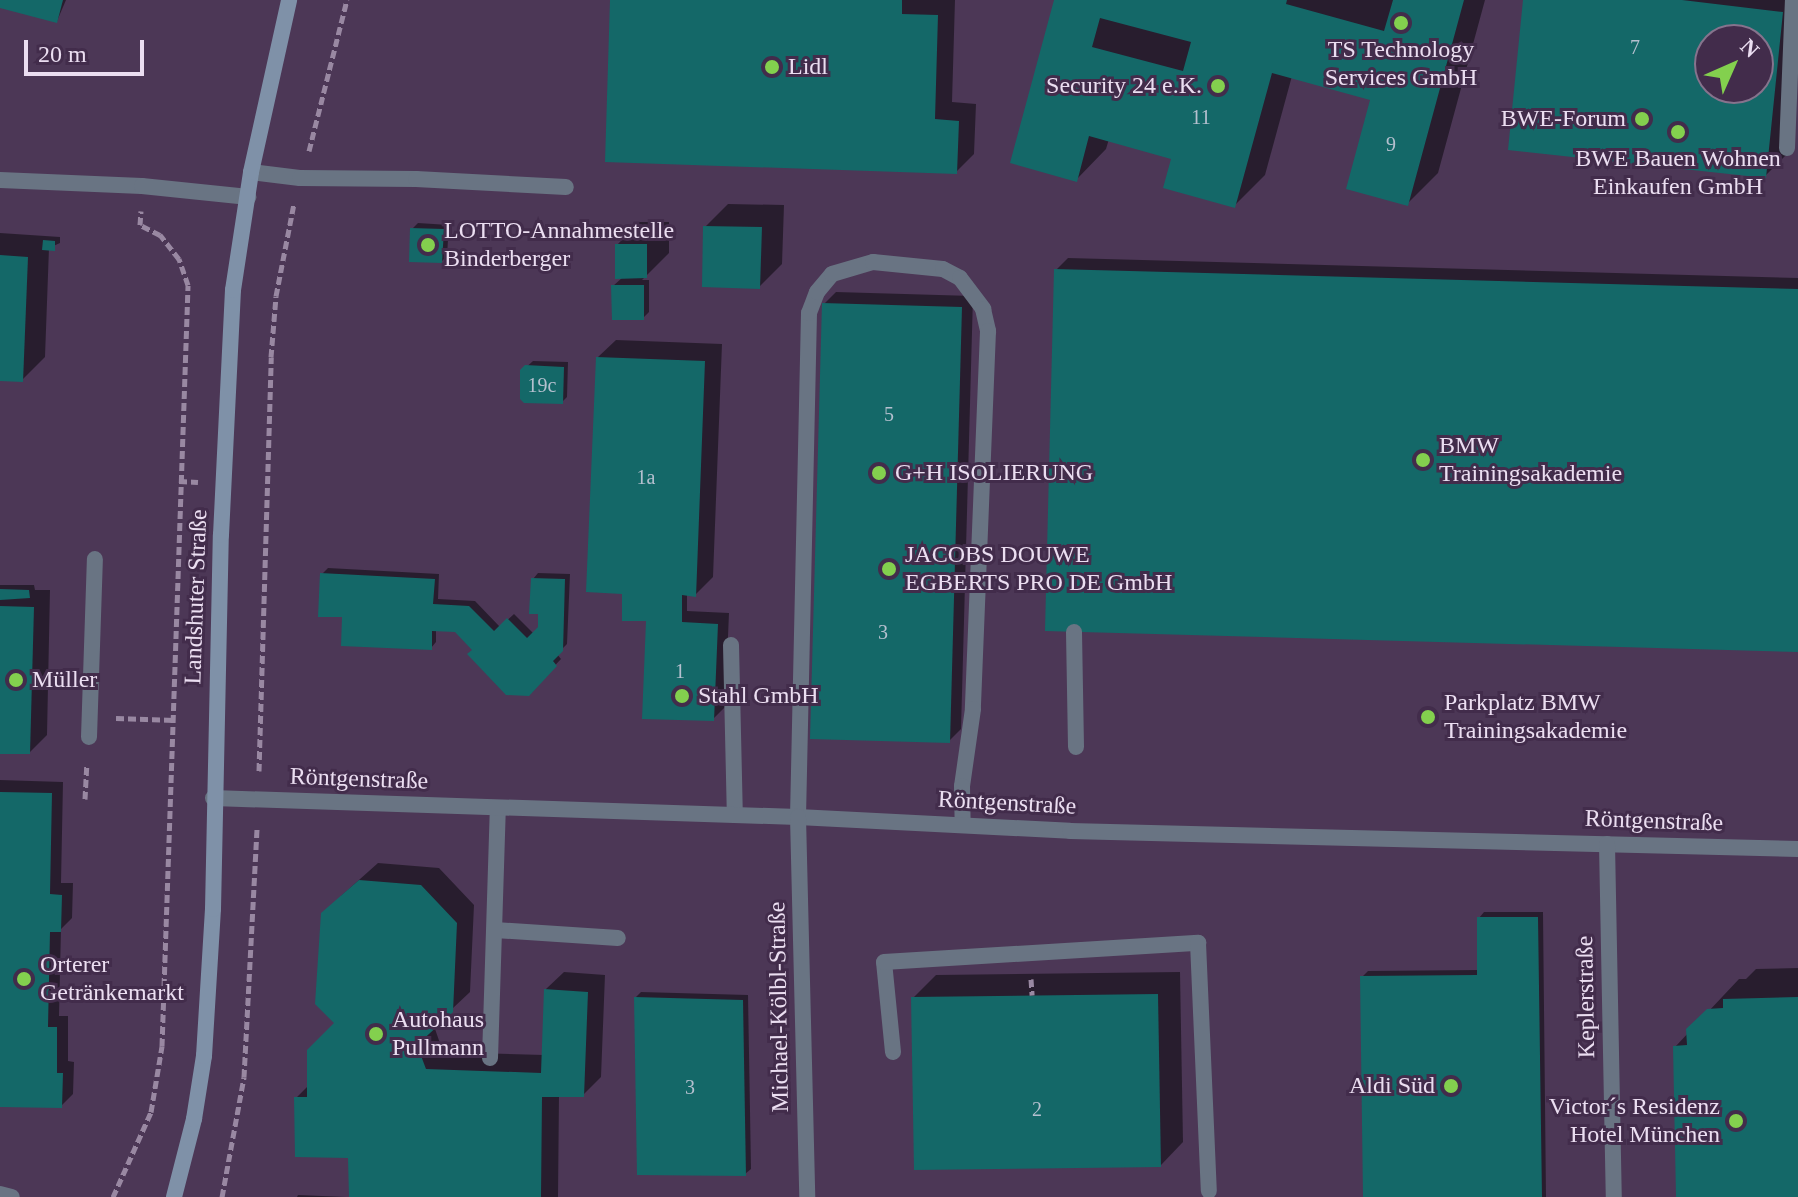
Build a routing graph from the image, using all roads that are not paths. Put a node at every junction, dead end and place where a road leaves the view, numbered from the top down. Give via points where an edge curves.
1 (289, 0) edge
2 (1793, 0) edge
3 (1787, 148) dead end
4 (251, 172) junction
5 (0, 180) edge
6 (566, 187) dead end
7 (248, 197) junction
8 (95, 559) dead end
9 (1074, 632) dead end
10 (731, 645) dead end
11 (89, 737) dead end
12 (1076, 747) dead end
13 (213, 798) junction
14 (498, 808) junction
15 (735, 815) junction
16 (798, 817) junction
17 (963, 825) junction
18 (1607, 844) junction
19 (1798, 849) edge
20 (495, 930) junction
21 (618, 938) dead end
22 (893, 1052) dead end
23 (490, 1058) dead end
24 (1209, 1191) dead end
25 (0, 1194) edge
26 (12, 1197) edge
27 (174, 1197) edge
28 (807, 1197) edge
29 (1614, 1197) edge

1 - 4 main road, Landshuter Straße
2 - 3 street
4 - 6 street
4 - 7 main road, Landshuter Straße
5 - 7 street
7 - 13 main road, Landshuter Straße via 233,290 225,413
8 - 11 street
9 - 12 street
10 - 15 street
13 - 14 street, Röntgenstraße
13 - 27 main road, Landshuter Straße via 204,1056
14 - 15 street, Röntgenstraße
14 - 20 street
15 - 16 street, Röntgenstraße
16 - 17 street, Röntgenstraße
16 - 17 street, Michael-Kölbl-Straße via 809,313 832,274 873,262 943,269 960,278 983,309 988,331 973,709 962,786
16 - 28 street, Michael-Kölbl-Straße
17 - 18 street, Röntgenstraße
18 - 19 street, Röntgenstraße
18 - 29 street, Keplerstraße
20 - 21 street
20 - 23 street
22 - 24 street via 884,962 1198,943
25 - 26 street

